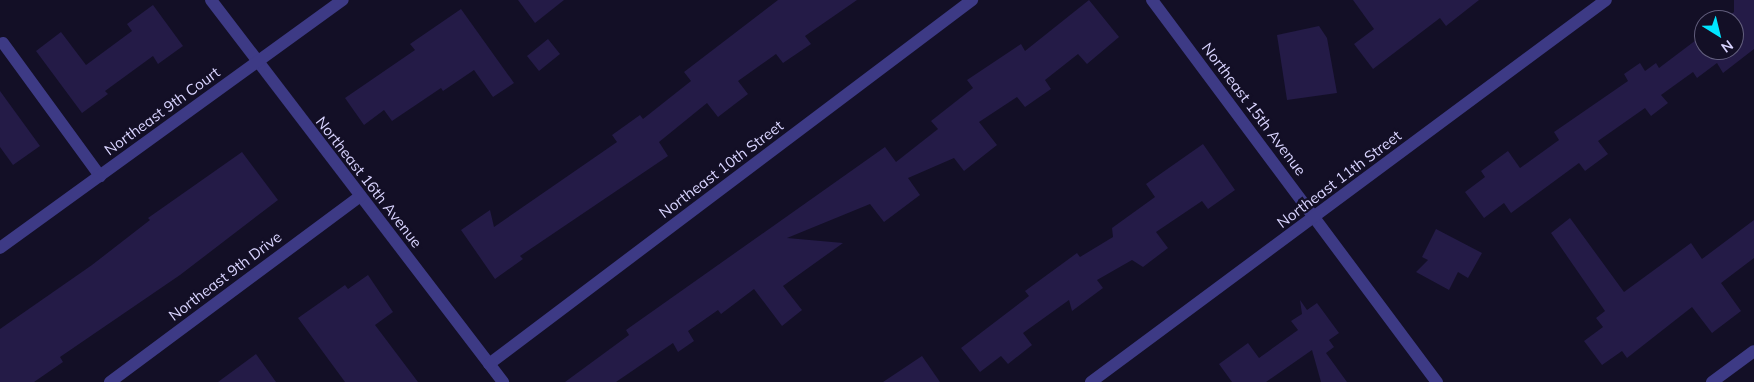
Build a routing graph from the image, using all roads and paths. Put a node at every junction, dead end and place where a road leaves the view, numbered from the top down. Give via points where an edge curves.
1 (211, 0) edge
2 (343, 0) edge
3 (972, 0) edge
4 (1152, 0) edge
5 (1606, 0) edge
6 (2, 43) dead end
7 (257, 63) junction
8 (100, 176) junction
9 (360, 196) junction
10 (1315, 217) junction
11 (0, 248) edge
12 (1754, 351) edge
13 (490, 364) junction
14 (118, 380) edge
15 (503, 382) edge
16 (1090, 382) edge
17 (1437, 382) edge
18 (1712, 382) edge

1 - 7 street, Northeast 16th Avenue
2 - 7 street, Northeast 9th Court
3 - 13 street, Northeast 10th Street
4 - 10 street, Northeast 15th Avenue
5 - 10 street, Northeast 11th Street
6 - 8 street
7 - 8 street, Northeast 9th Court
7 - 9 street, Northeast 16th Avenue
8 - 11 street, Northeast 9th Court
9 - 13 street, Northeast 16th Avenue
9 - 14 street, Northeast 9th Drive
10 - 16 street, Northeast 11th Street
10 - 17 street, Northeast 15th Avenue
12 - 18 street
13 - 15 street, Northeast 16th Avenue

